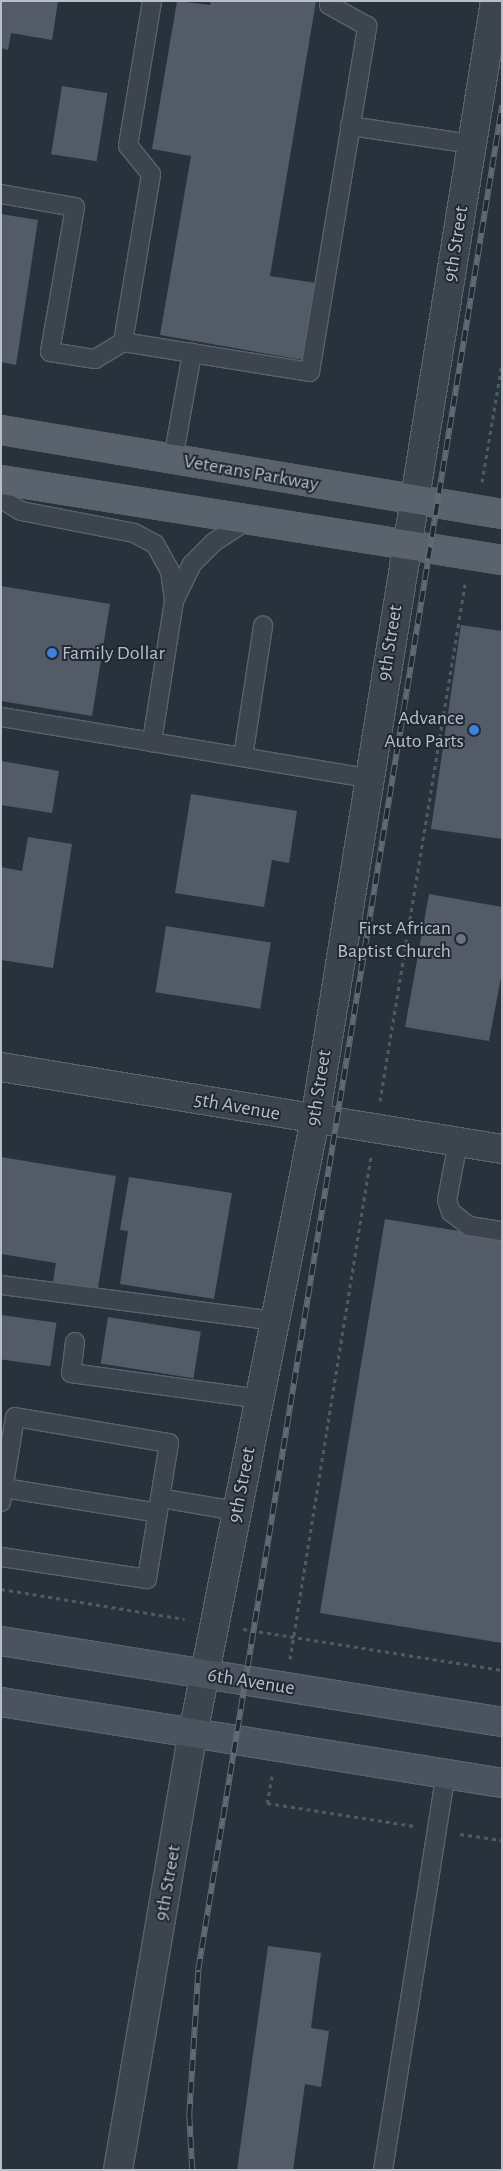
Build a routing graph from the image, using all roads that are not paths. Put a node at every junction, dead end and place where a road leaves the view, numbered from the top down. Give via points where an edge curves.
1 (152, 1) edge
2 (330, 1) edge
3 (495, 1) edge
4 (350, 126) junction
5 (472, 144) junction
6 (1, 194) edge
7 (123, 342) junction
8 (192, 353) junction
9 (1, 430) edge
10 (173, 459) junction
11 (1, 480) edge
12 (1, 499) edge
13 (413, 500) junction
14 (490, 513) edge
15 (248, 520) junction
16 (404, 546) junction
17 (502, 560) edge
18 (174, 601) junction
19 (263, 626) dead end
20 (1, 717) edge
21 (152, 742) junction
22 (243, 757) junction
23 (368, 778) junction
24 (1, 1067) edge
25 (315, 1120) junction
26 (458, 1142) junction
27 (502, 1149) edge
28 (502, 1231) edge
29 (1, 1285) edge
30 (274, 1321) junction
31 (75, 1342) dead end
32 (260, 1400) junction
33 (2, 1495) edge
34 (159, 1505) junction
35 (237, 1511) junction
36 (1, 1557) edge
37 (1, 1641) edge
38 (205, 1674) junction
39 (1, 1702) edge
40 (502, 1722) edge
41 (194, 1733) junction
42 (446, 1774) junction
43 (502, 1782) edge
44 (118, 2170) edge
45 (383, 2170) edge

1 - 7 lane via 128,146 151,174
2 - 4 lane via 367,26
3 - 5 street, 9th Street
4 - 5 lane
4 - 8 lane via 310,372
5 - 13 street, 9th Street
6 - 7 lane via 75,207 50,352 96,360
7 - 8 lane
8 - 10 lane
9 - 10 main road, Veterans Parkway
10 - 13 main road, Veterans Parkway
11 - 15 main road
12 - 18 lane via 21,510 134,533 155,544 170,571
13 - 14 main road, Veterans Parkway
13 - 16 street, 9th Street
15 - 16 main road
15 - 18 lane via 214,542 192,564
16 - 17 main road
16 - 23 street, 9th Street
18 - 21 lane
19 - 22 lane
20 - 21 lane
21 - 22 lane
22 - 23 lane
23 - 25 street, 9th Street
24 - 25 street, 5th Avenue
25 - 26 street, 5th Avenue
25 - 30 street, 9th Street
26 - 27 street, 5th Avenue
26 - 28 lane via 447,1200 451,1212 469,1226
29 - 30 lane
30 - 32 street, 9th Street
31 - 32 lane via 71,1373
32 - 35 street, 9th Street
33 - 34 lane
33 - 34 lane via 15,1417 169,1443
34 - 35 lane
34 - 36 lane via 147,1579
35 - 38 street, 9th Street
37 - 38 main road, 6th Avenue
38 - 40 main road, 6th Avenue
38 - 41 street, 9th Street
39 - 41 main road
41 - 42 main road
41 - 44 street, 9th Street
42 - 43 main road
42 - 45 lane

